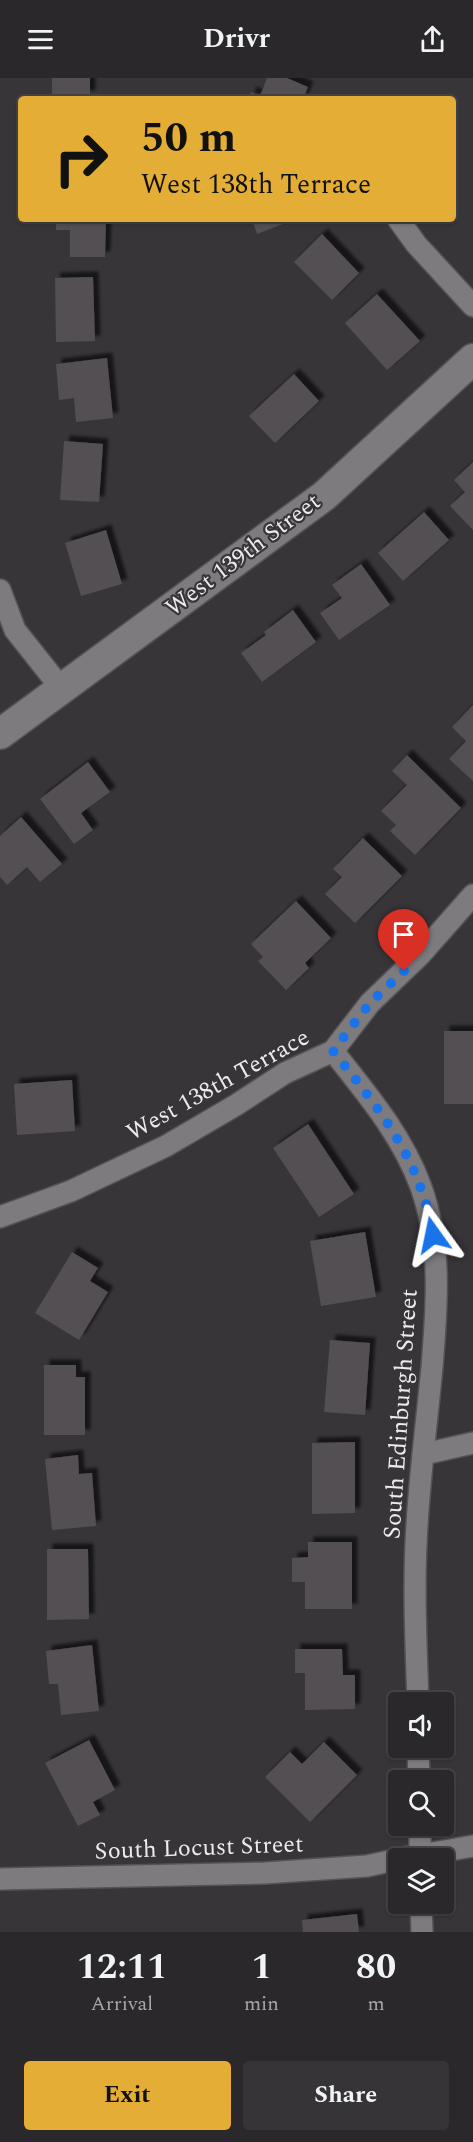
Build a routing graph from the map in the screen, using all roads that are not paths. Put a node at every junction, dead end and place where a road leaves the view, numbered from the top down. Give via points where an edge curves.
1 (400, 222) edge
2 (473, 306) edge
3 (473, 358) edge
4 (0, 590) edge
5 (61, 688) junction
6 (0, 734) edge
7 (473, 895) edge
8 (333, 1051) junction
9 (0, 1217) edge
10 (473, 1443) edge
11 (424, 1454) junction
12 (418, 1692) edge
13 (473, 1846) edge
14 (454, 1850) edge
15 (388, 1862) edge
16 (0, 1879) edge
17 (421, 1914) edge
18 (422, 1932) edge

1 - 2 street
3 - 5 street, West 139th Street via 324,496
4 - 5 street via 15,630
5 - 6 street, West 139th Street
7 - 8 street, West 138th Terrace via 420,955 370,1003
8 - 9 street, West 138th Terrace via 285,1073 166,1146 71,1191
8 - 11 street, South Edinburgh Street via 383,1114 411,1162 429,1213 436,1257 437,1305
10 - 11 street
11 - 12 street, South Edinburgh Street via 416,1537
13 - 14 street, South Locust Street
15 - 16 street, South Locust Street via 265,1873
17 - 18 street

